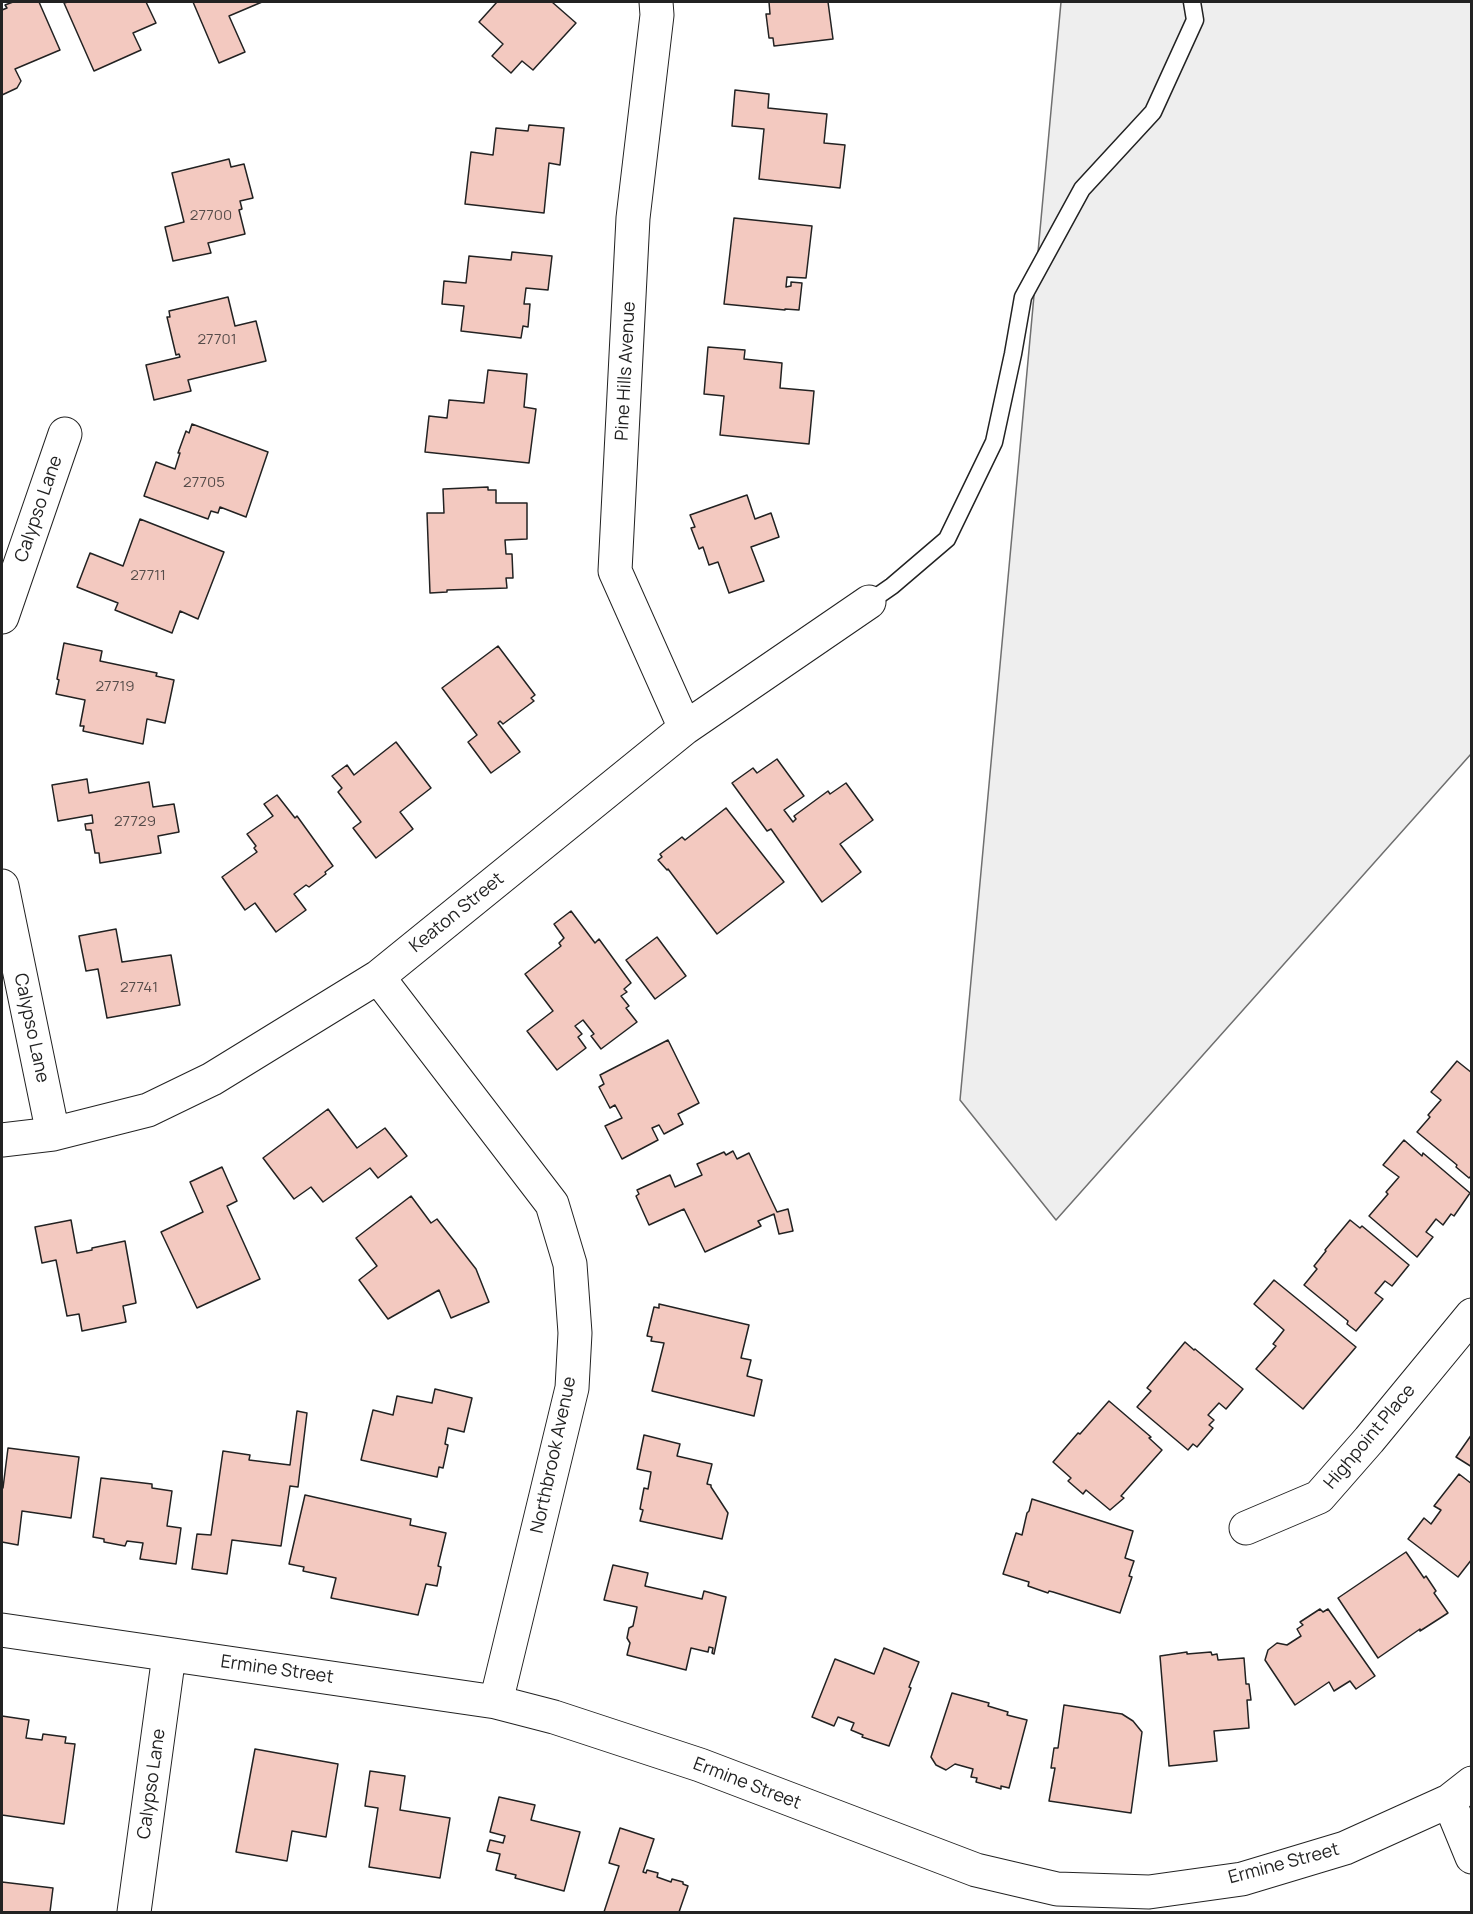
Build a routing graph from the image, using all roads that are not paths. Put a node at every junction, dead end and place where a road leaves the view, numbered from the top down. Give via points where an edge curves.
1 (657, 2) edge
2 (1192, 2) edge
3 (65, 434) dead end
4 (870, 602) joint
5 (2, 617) edge
6 (685, 728) junction
7 (2, 886) edge
8 (378, 977) junction
9 (53, 1134) junction
10 (2, 1140) edge
11 (1472, 1315) edge
12 (1246, 1528) dead end
13 (2, 1630) edge
14 (169, 1655) junction
15 (496, 1702) junction
16 (1460, 1792) edge
17 (1472, 1857) edge
18 (1056, 1901) edge
19 (134, 1912) edge

1 - 6 street, Pine Hills Avenue via 633,218 615,571
2 - 4 lane via 1195,20 1153,112 1082,189 1023,297 994,442 948,539
3 - 5 street, Calypso Lane
4 - 6 street, Keaton Street
6 - 8 street, Keaton Street
7 - 9 street, Calypso Lane
8 - 9 street, Keaton Street via 169,1100 148,1110
8 - 15 street, Northbrook Avenue via 552,1204 570,1264 575,1333 572,1388
9 - 10 street, Keaton Street
11 - 12 street, Highpoint Place via 1319,1497
13 - 14 street, Ermine Street
14 - 15 street, Ermine Street
14 - 19 street, Calypso Lane
15 - 18 street, Ermine Street via 700,1765
16 - 17 street
16 - 18 street, Ermine Street via 1345,1848 1242,1879

